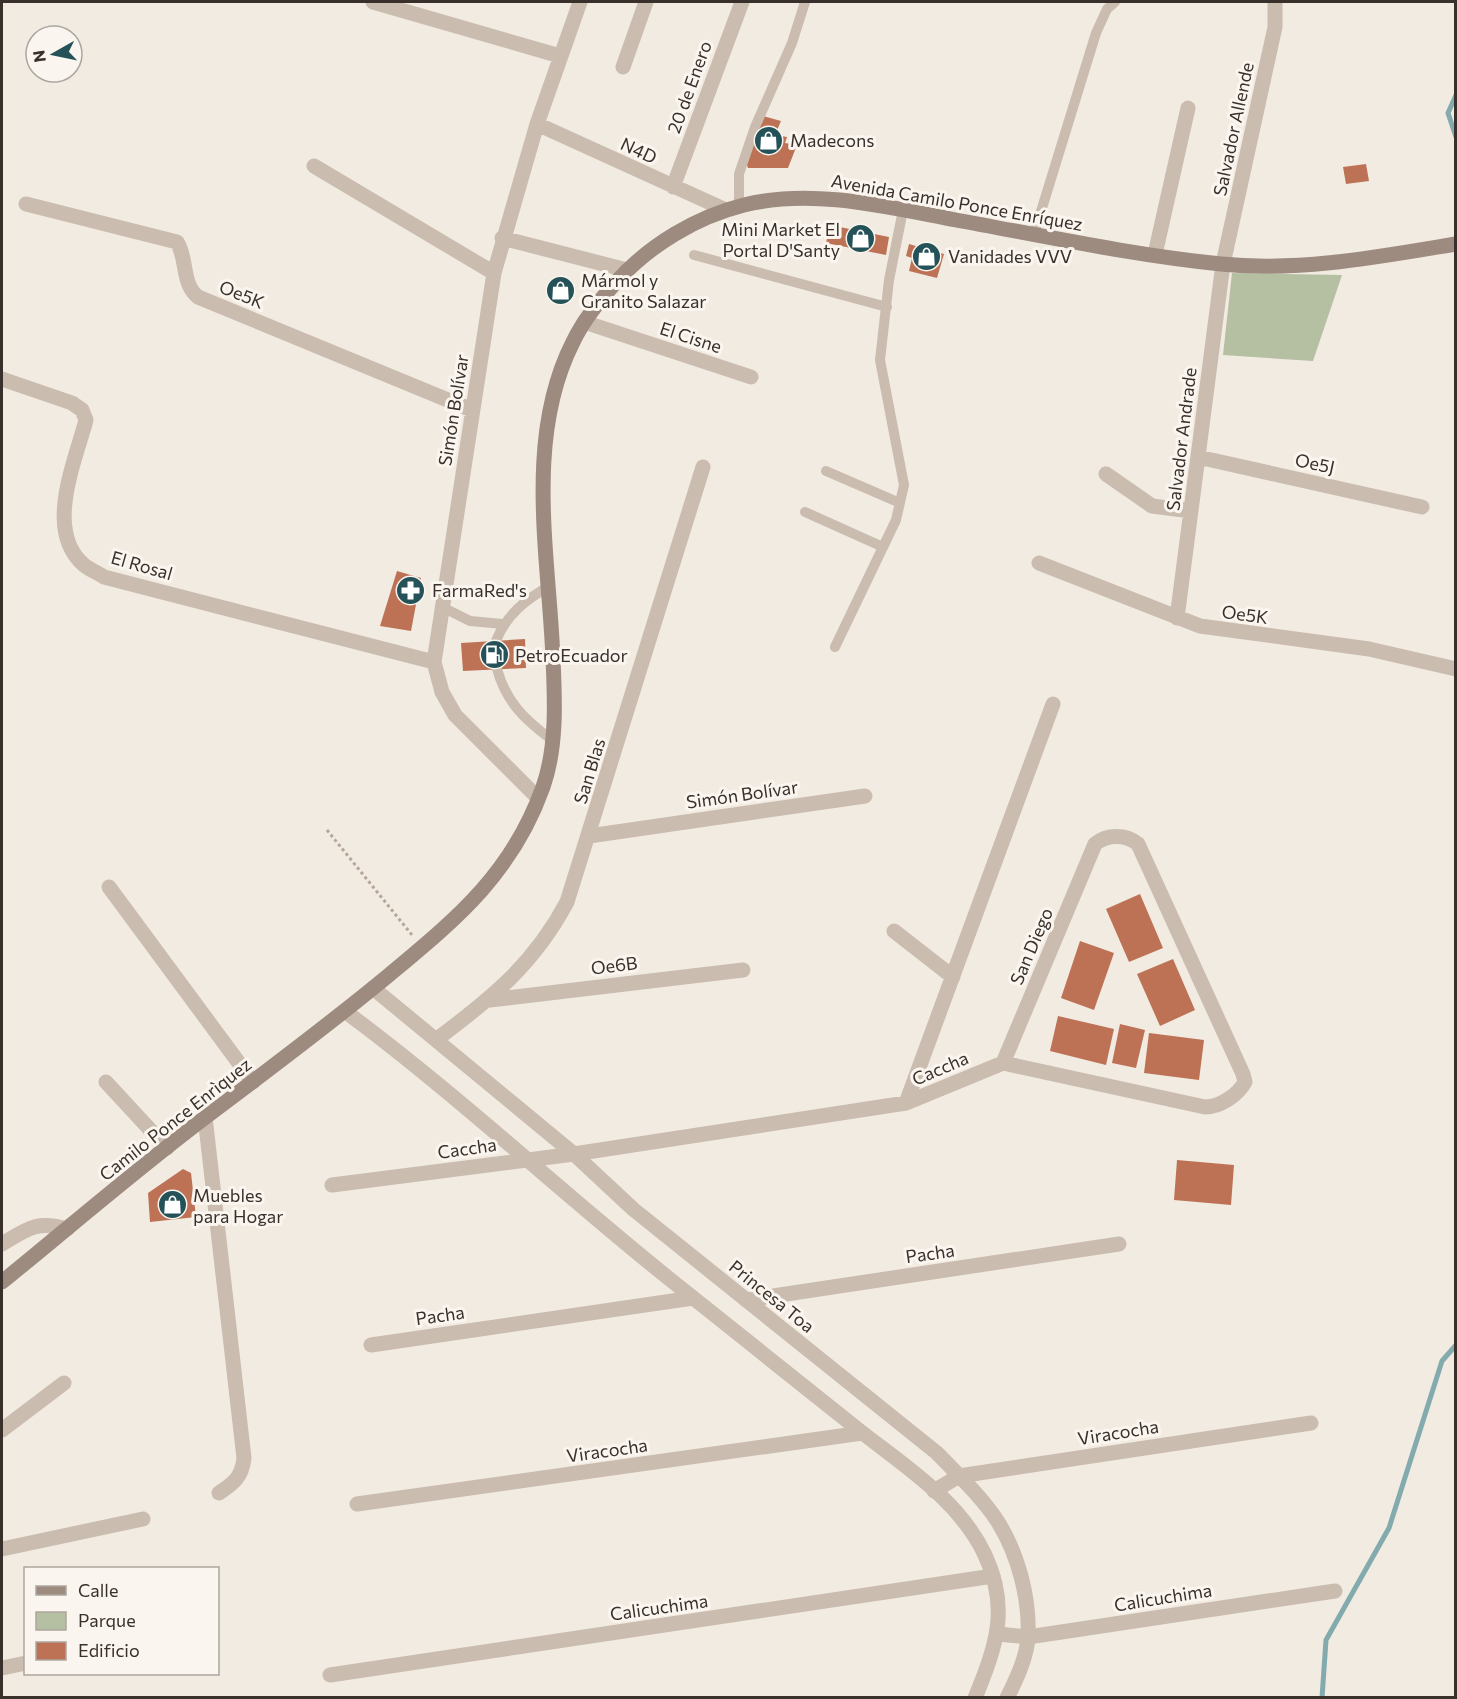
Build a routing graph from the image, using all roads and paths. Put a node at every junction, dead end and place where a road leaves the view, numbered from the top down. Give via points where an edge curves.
1 (373, 2) edge
2 (580, 2) edge
3 (646, 2) edge
4 (742, 2) edge
5 (805, 2) edge
6 (1115, 2) edge
7 (1275, 2) edge
8 (560, 56) junction
9 (624, 67) dead end
10 (1188, 108) dead end
11 (537, 124) junction
12 (314, 166) dead end
13 (673, 187) junction
14 (26, 204) dead end
15 (732, 208) junction
16 (903, 210) junction
17 (1034, 234) junction
18 (502, 238) junction
19 (1455, 244) edge
20 (1155, 254) junction
21 (694, 255) dead end
22 (1223, 264) junction
23 (627, 270) junction
24 (494, 273) junction
25 (887, 307) junction
26 (584, 322) junction
27 (751, 377) dead end
28 (2, 379) edge
29 (472, 410) junction
30 (1198, 457) junction
31 (703, 467) dead end
32 (826, 471) dead end
33 (1106, 474) dead end
34 (900, 503) junction
35 (1422, 507) dead end
36 (1191, 511) junction
37 (805, 512) dead end
38 (883, 546) junction
39 (1039, 562) dead end
40 (550, 586) junction
41 (442, 607) junction
42 (1177, 618) junction
43 (503, 624) junction
44 (496, 640) dead end
45 (835, 647) dead end
46 (434, 662) junction
47 (497, 669) dead end
48 (1455, 669) edge
49 (1053, 704) dead end
50 (552, 740) junction
51 (865, 796) dead end
52 (538, 798) junction
53 (327, 830) dead end
54 (589, 836) junction
55 (109, 887) dead end
56 (894, 931) dead end
57 (423, 948) junction
58 (743, 970) dead end
59 (953, 977) junction
60 (373, 988) junction
61 (490, 1000) junction
62 (346, 1012) junction
63 (437, 1039) junction
64 (1003, 1063) junction
65 (106, 1082) dead end
66 (253, 1082) junction
67 (906, 1103) junction
68 (205, 1117) junction
69 (167, 1148) junction
70 (574, 1154) junction
71 (526, 1160) junction
72 (332, 1185) dead end
73 (67, 1229) junction
74 (2, 1244) edge
75 (1119, 1244) dead end
76 (2, 1282) edge
77 (693, 1298) junction
78 (746, 1300) junction
79 (371, 1345) dead end
80 (64, 1383) dead end
81 (1311, 1423) dead end
82 (2, 1430) edge
83 (862, 1433) junction
84 (959, 1476) junction
85 (934, 1491) junction
86 (219, 1493) dead end
87 (357, 1504) dead end
88 (143, 1519) dead end
89 (2, 1549) edge
90 (993, 1576) junction
91 (1335, 1591) dead end
92 (998, 1634) junction
93 (1028, 1637) junction
94 (24, 1663) edge
95 (2, 1668) edge
96 (330, 1675) dead end
97 (975, 1698) edge
98 (1007, 1698) edge

1 - 8 street
2 - 8 street, Simón Bolívar
3 - 9 street
4 - 13 street, 20 de Enero
5 - 15 lane via 792,43 755,127
6 - 17 lane via 1107,9 1096,33
7 - 22 street, Salvador Allende via 1275,27
8 - 11 street, Simón Bolívar
10 - 20 street
11 - 13 street, N4D
11 - 18 street, Simón Bolívar
12 - 24 street
13 - 15 street, N4D
14 - 29 street, Oe5K via 177,242 184,252 191,291 198,297
15 - 16 main road, Avenida Camilo Ponce Enríquez via 806,198
15 - 23 main road, Avenida Camilo Ponce Enríquez via 686,226
16 - 17 main road, Avenida Camilo Ponce Enríquez
16 - 25 lane
17 - 20 main road, Avenida Camilo Ponce Enríquez
18 - 23 street
18 - 24 street, Simón Bolívar
19 - 22 main road, Avenida Camilo Ponce Enríquez via 1304,266
20 - 22 main road, Avenida Camilo Ponce Enríquez
21 - 25 lane
22 - 30 street, Salvador Andrade
23 - 26 main road, Avenida Camilo Ponce Enríquez
24 - 29 street, Simón Bolívar
25 - 34 lane via 880,360 904,485
26 - 27 street, El Cisne
26 - 40 main road, Avenida Camilo Ponce Enríquez via 560,371 546,444
28 - 46 street, El Rosal via 82,410 86,420 65,502 65,526 71,548 84,565 104,577
29 - 41 street, Simón Bolívar
30 - 35 street, Oe5J
30 - 36 street, Salvador Andrade
31 - 54 street, San Blas
32 - 34 lane
33 - 36 street via 1152,506
34 - 38 lane
36 - 42 street, Salvador Andrade
37 - 38 lane
38 - 45 lane
39 - 42 street, Oe5K
40 - 43 lane via 519,606
40 - 50 main road, Avenida Camilo Ponce Enríquez
41 - 43 lane via 471,621
41 - 46 street, Simón Bolívar
42 - 48 street, Oe5K via 1224,631 1376,650
43 - 44 lane
46 - 52 street, Simón Bolívar via 442,692 455,715
47 - 50 lane via 512,705 528,723
49 - 59 street
50 - 52 main road, Avenida Camilo Ponce Enríquez via 545,782
51 - 54 street, Simón Bolívar
52 - 57 main road, Avenida Camilo Ponce Enríquez via 507,858 469,906
53 - 57 path
54 - 61 street, San Blas via 567,902 551,931
55 - 66 street
56 - 59 street
57 - 60 main road, Avenida Camilo Ponce Enríquez
58 - 61 street, Oe6B
59 - 67 street
60 - 62 main road, Camilo Ponce Enrìquez
60 - 63 street, Princesa Toa
61 - 63 street, San Blas
62 - 66 main road, Camilo Ponce Enrìquez
62 - 71 street via 407,1058
63 - 70 street, Princesa Toa
64 - 64 street, San Diego via 1095,844 1108,837 1131,839 1138,844 1245,1082 1219,1105 1205,1107
64 - 67 street, Caccha
65 - 69 street
66 - 68 main road, Camilo Ponce Enrìquez
67 - 70 street, Caccha
68 - 69 main road, Camilo Ponce Enrìquez
68 - 86 street via 244,1458 238,1480
69 - 73 main road, Camilo Ponce Enrìquez
70 - 71 street, Caccha
70 - 78 street, Princesa Toa via 633,1209
71 - 72 street, Caccha
71 - 77 street
73 - 74 street via 51,1224 33,1225
73 - 76 main road, Camilo Ponce Enrìquez
75 - 78 street, Pacha
77 - 79 street, Pacha
77 - 83 street
78 - 84 street, Princesa Toa via 937,1453
80 - 82 street
81 - 84 street, Viracocha
83 - 85 street
83 - 87 street, Viracocha
84 - 85 street, Viracocha
84 - 93 street, Princesa Toa via 992,1513 1015,1556 1023,1585
85 - 90 street via 974,1534
88 - 89 street
90 - 92 street via 998,1595
90 - 96 street, Calicuchima
91 - 93 street, Calicuchima
92 - 93 street, Calicuchima
92 - 97 street
93 - 98 street, Princesa Toa
94 - 95 street

